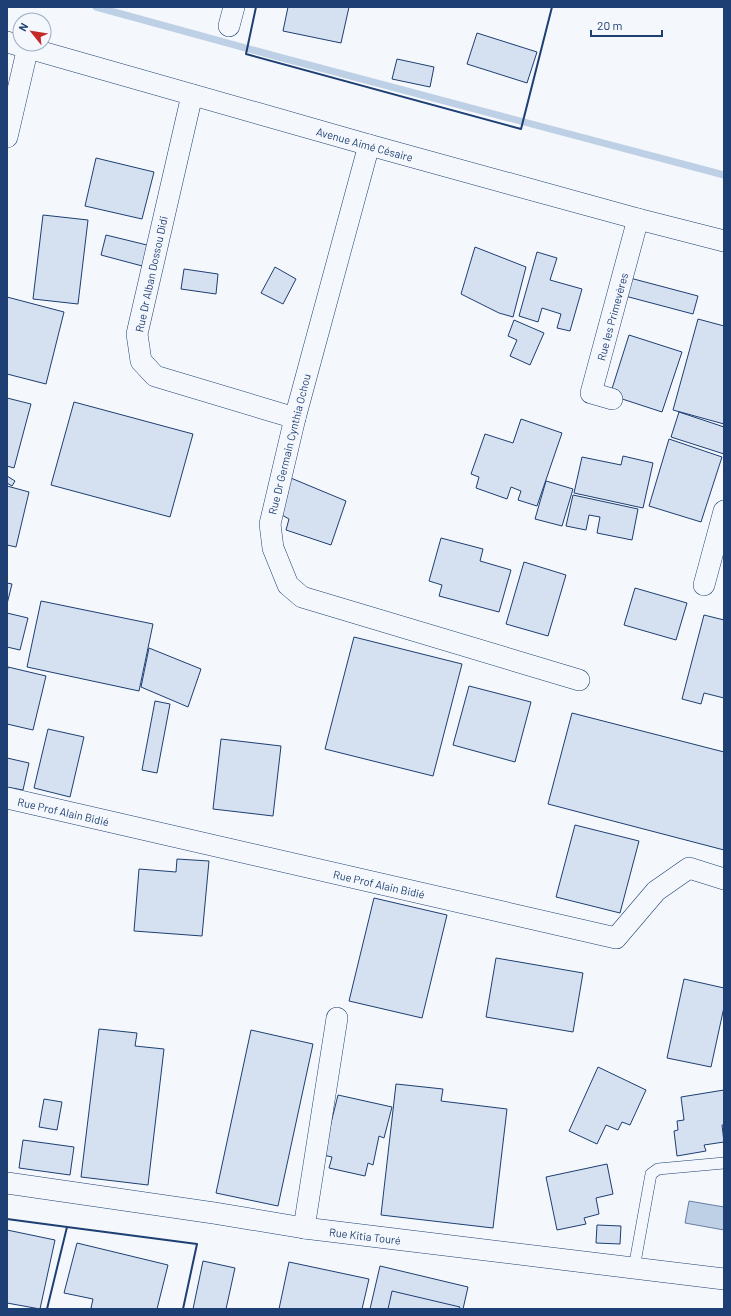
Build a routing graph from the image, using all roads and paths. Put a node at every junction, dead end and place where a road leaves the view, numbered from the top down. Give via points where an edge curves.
1 (27, 52) edge
2 (45, 52) edge
3 (192, 95) junction
4 (7, 137) edge
5 (369, 145) junction
6 (638, 218) junction
7 (724, 241) edge
8 (612, 399) dead end
9 (295, 418) junction
10 (724, 511) edge
11 (704, 585) dead end
12 (579, 680) dead end
13 (7, 798) edge
14 (724, 879) edge
15 (337, 1018) dead end
16 (724, 1163) edge
17 (7, 1183) edge
18 (304, 1228) junction
19 (634, 1268) junction
20 (724, 1278) edge

1 - 4 street
2 - 3 street, Avenue Aimé Césaire
3 - 5 street, Avenue Aimé Césaire
3 - 9 street, Rue Dr Alban Dossou Didi via 137,334 141,361 155,376
5 - 6 street, Avenue Aimé Césaire
5 - 9 street, Rue Dr Germain Cynthia Ochou
6 - 7 street, Avenue Aimé Césaire
6 - 8 street, Rue les Primevères via 591,393
9 - 12 street, Rue Dr Germain Cynthia Ochou via 270,524 273,548 288,585 302,597
10 - 11 street
13 - 14 street, Rue Prof Alain Bidié via 616,938 656,891 689,868
15 - 18 street
16 - 19 lane via 658,1169 651,1174
17 - 18 street, Rue Kitia Touré
18 - 19 street, Rue Kitia Touré
19 - 20 street, Rue Kitia Touré

